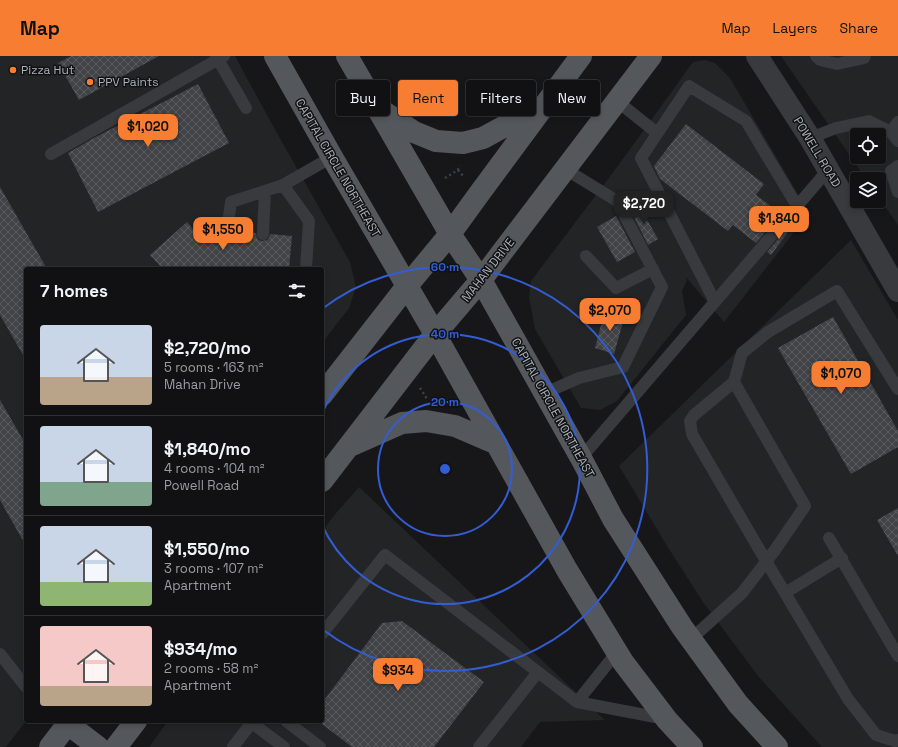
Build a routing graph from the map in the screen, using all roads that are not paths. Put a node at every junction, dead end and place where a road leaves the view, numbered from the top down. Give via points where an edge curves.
1 (275, 56) edge
2 (348, 56) edge
3 (581, 56) edge
4 (651, 56) edge
5 (757, 56) edge
6 (816, 56) edge
7 (865, 56) edge
8 (219, 57) edge
9 (361, 80) edge
10 (563, 80) edge
11 (617, 101) junction
12 (544, 106) edge
13 (544, 106) edge
14 (246, 108) dead end
15 (382, 116) edge
16 (389, 116) edge
17 (898, 122) edge
18 (657, 133) junction
19 (894, 137) edge
20 (810, 138) junction
21 (51, 154) dead end
22 (332, 157) junction
23 (898, 166) edge
24 (566, 169) junction
25 (828, 170) junction
26 (283, 185) junction
27 (265, 191) junction
28 (898, 192) edge
29 (797, 206) junction
30 (227, 231) dead end
31 (263, 234) dead end
32 (450, 234) junction
33 (586, 256) dead end
34 (306, 267) edge
35 (653, 269) junction
36 (481, 280) junction
37 (407, 286) junction
38 (898, 291) edge
39 (714, 302) junction
40 (435, 334) junction
41 (734, 382) junction
42 (898, 389) edge
43 (324, 393) edge
44 (545, 394) junction
45 (497, 444) junction
46 (349, 446) junction
47 (581, 458) junction
48 (324, 478) edge
49 (830, 538) dead end
50 (842, 558) junction
51 (766, 561) junction
52 (785, 593) junction
53 (324, 631) edge
54 (691, 639) junction
55 (617, 652) junction
56 (0, 654) edge
57 (898, 656) edge
58 (538, 672) junction
59 (24, 684) edge
60 (577, 702) junction
61 (667, 720) junction
62 (67, 723) edge
63 (69, 723) edge
64 (134, 723) edge
65 (252, 723) edge
66 (254, 723) edge
67 (289, 723) edge
68 (898, 740) edge
69 (50, 747) edge
70 (98, 747) edge
71 (116, 747) edge
72 (233, 747) edge
73 (284, 747) edge
74 (320, 747) edge
75 (479, 747) edge
76 (692, 747) edge
77 (777, 747) edge

1 - 22 main road, CAPITAL CIRCLE NORTHEAST
2 - 9 main road, CAPITAL CIRCLE NORTHEAST
3 - 10 main road
4 - 11 main road, MAHAN DRIVE
5 - 20 street, POWELL ROAD
6 - 7 lane via 820,60 837,64
8 - 14 lane
8 - 21 lane
11 - 18 lane
11 - 24 main road, MAHAN DRIVE
12 - 16 main road via 483,138 462,143 436,140 414,132
13 - 32 main road
15 - 32 main road, CAPITAL CIRCLE NORTHEAST
17 - 19 lane
18 - 29 lane via 689,86 746,121
18 - 39 lane via 641,158
19 - 20 lane via 869,121 836,128
20 - 25 street, POWELL ROAD
22 - 26 lane
22 - 37 main road, CAPITAL CIRCLE NORTHEAST
23 - 28 lane via 891,171
24 - 35 lane via 617,201
24 - 36 main road, MAHAN DRIVE
25 - 29 lane
25 - 38 street, POWELL ROAD
26 - 27 lane
26 - 34 lane via 309,222
27 - 30 lane via 231,202
27 - 31 lane
29 - 39 lane
32 - 36 main road, CAPITAL CIRCLE NORTHEAST
32 - 37 main road
33 - 35 lane via 616,288
35 - 44 lane via 662,287 624,368 579,378
36 - 40 main road, MAHAN DRIVE
36 - 44 main road, CAPITAL CIRCLE NORTHEAST
37 - 40 main road, CAPITAL CIRCLE NORTHEAST
37 - 43 main road
39 - 47 lane
40 - 45 main road, CAPITAL CIRCLE NORTHEAST
40 - 46 main road, MAHAN DRIVE
41 - 42 lane via 742,353 768,332 837,291
41 - 51 lane via 805,506
41 - 51 lane via 694,415 690,421 692,434
44 - 47 main road, CAPITAL CIRCLE NORTHEAST
45 - 46 main road via 455,426 426,421 402,423
45 - 55 main road, CAPITAL CIRCLE NORTHEAST
46 - 48 main road, MAHAN DRIVE
47 - 54 main road, CAPITAL CIRCLE NORTHEAST via 614,519
49 - 50 lane
50 - 52 lane
50 - 57 lane
51 - 52 lane
51 - 54 lane via 742,593
52 - 68 lane via 848,699 876,735
53 - 58 lane via 385,555
54 - 77 main road, CAPITAL CIRCLE NORTHEAST via 738,704
55 - 60 lane
55 - 61 main road, CAPITAL CIRCLE NORTHEAST
56 - 59 lane
58 - 60 lane
58 - 75 lane
60 - 61 lane
61 - 76 main road, CAPITAL CIRCLE NORTHEAST
62 - 69 main road
63 - 70 main road
64 - 71 main road
65 - 72 lane
66 - 73 lane
67 - 74 lane

